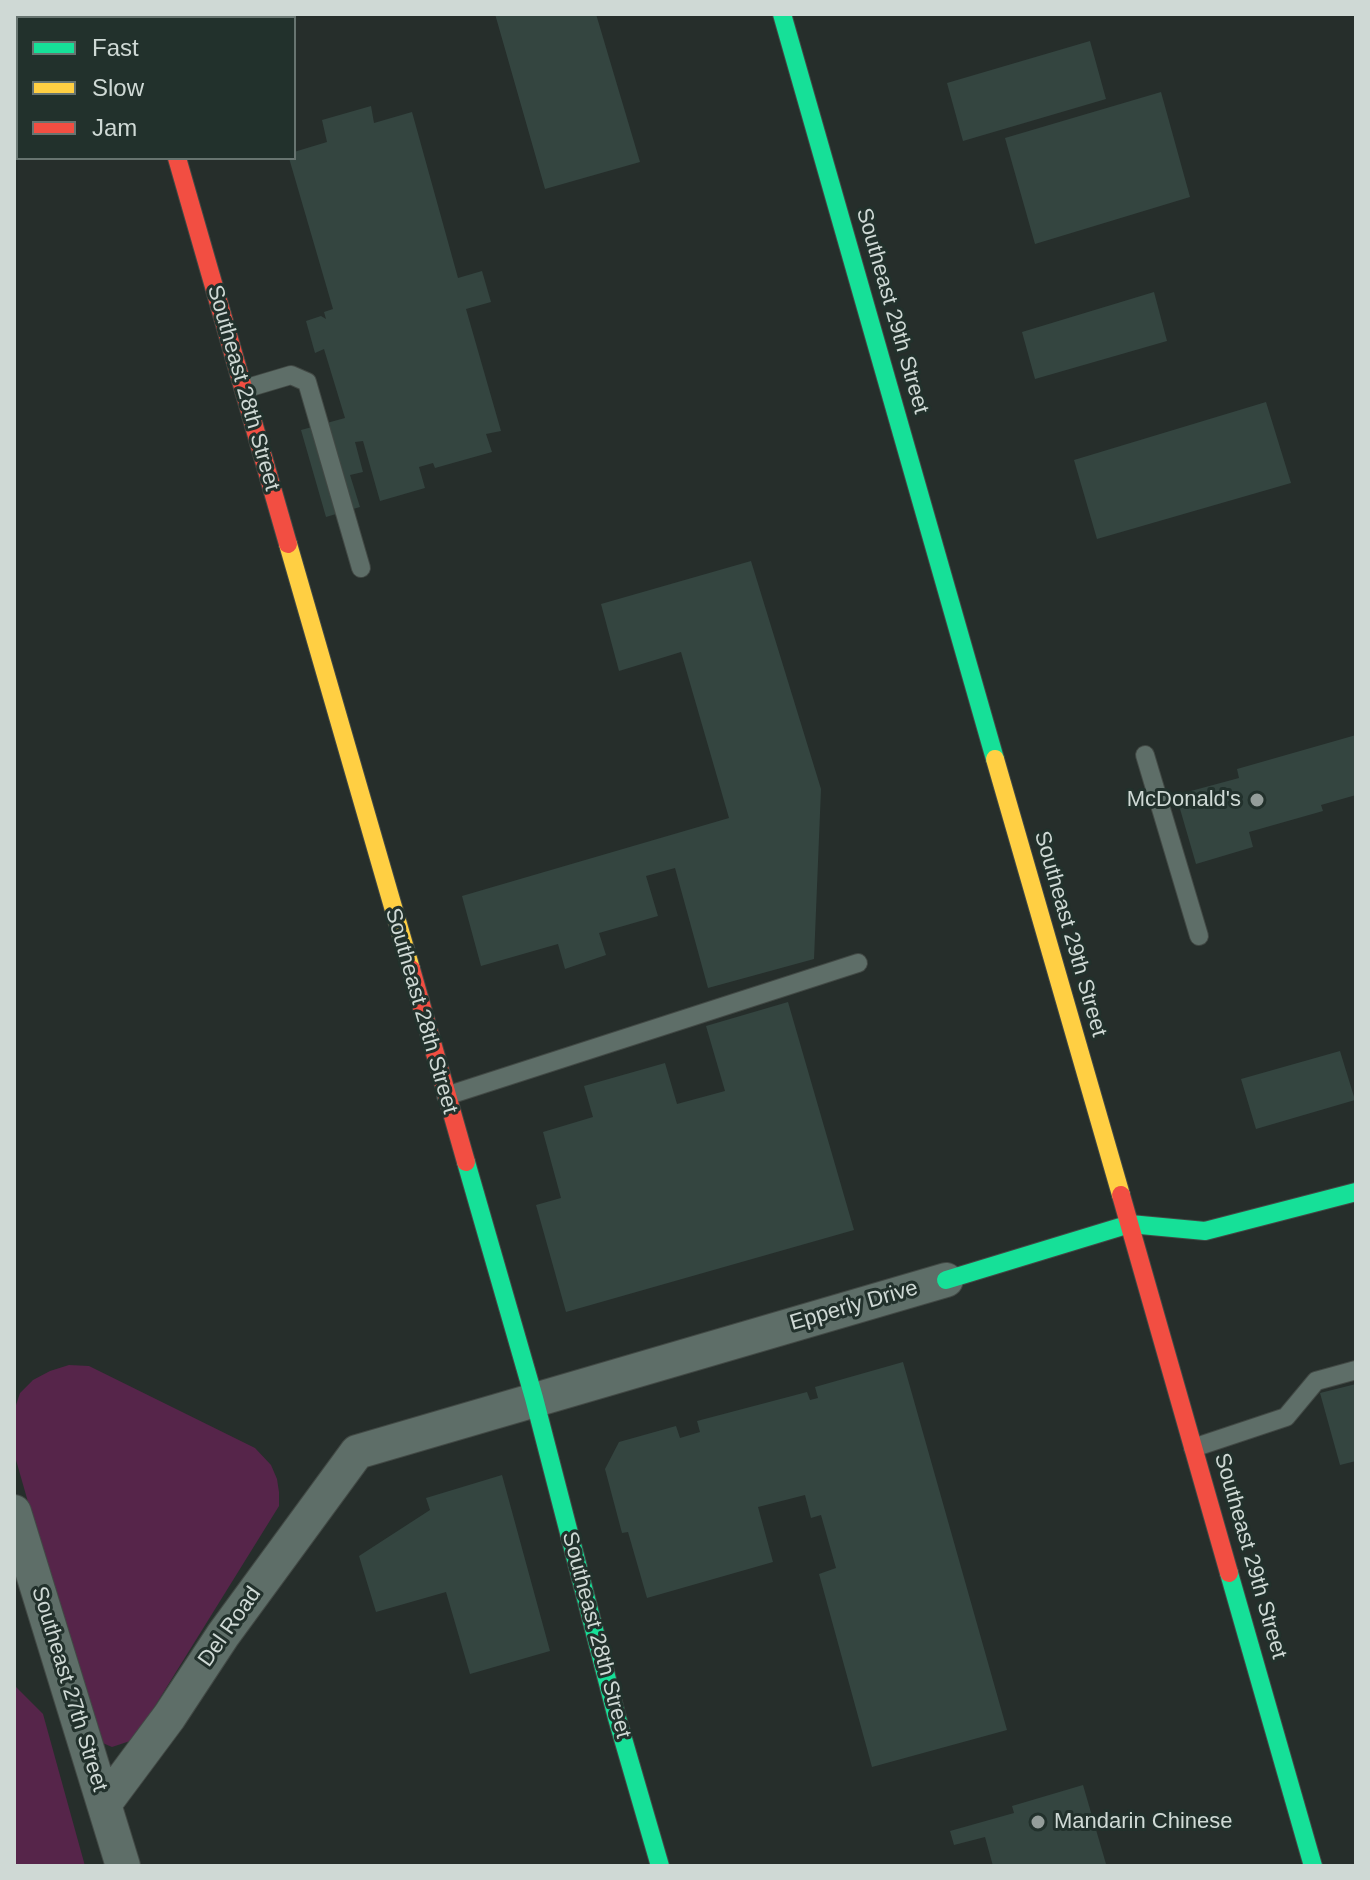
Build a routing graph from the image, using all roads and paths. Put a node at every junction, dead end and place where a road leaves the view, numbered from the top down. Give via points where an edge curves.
1 (782, 14) edge
2 (178, 160) edge
3 (244, 389) junction
4 (361, 568) dead end
5 (1145, 755) dead end
6 (1199, 936) dead end
7 (858, 963) dead end
8 (446, 1096) junction
9 (1356, 1192) edge
10 (1130, 1224) junction
11 (946, 1280) joint
12 (1356, 1370) edge
13 (534, 1398) junction
14 (1193, 1448) junction
15 (357, 1452) joint
16 (14, 1512) edge
17 (105, 1803) junction
18 (123, 1866) edge
19 (660, 1866) edge
20 (1313, 1866) edge

1 - 10 street, Southeast 29th Street
2 - 3 street, Southeast 28th Street
3 - 4 lane via 291,375 307,382
3 - 8 street, Southeast 28th Street
5 - 6 lane
7 - 8 lane
8 - 13 street, Southeast 28th Street
9 - 10 street, Epperly Drive via 1205,1231
10 - 11 street, Epperly Drive
10 - 14 street, Southeast 29th Street
11 - 13 street, Epperly Drive
12 - 14 lane via 1316,1381 1286,1417
13 - 15 street, Epperly Drive
13 - 19 street, Southeast 28th Street
14 - 20 street, Southeast 29th Street
15 - 17 street, Del Road
16 - 17 street, Southeast 27th Street
17 - 18 street, Southeast 27th Street

